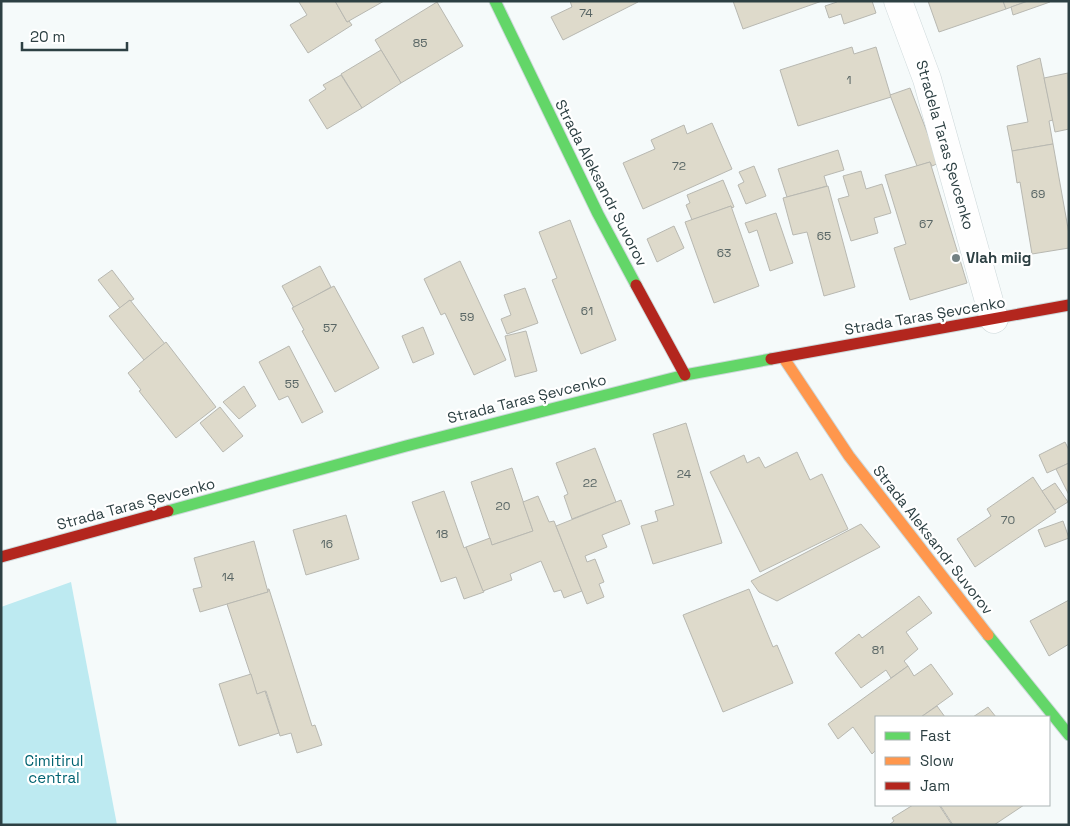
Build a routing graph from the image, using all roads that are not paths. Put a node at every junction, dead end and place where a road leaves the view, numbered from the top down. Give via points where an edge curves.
1 (495, 1) edge
2 (898, 1) edge
3 (1069, 305) edge
4 (994, 319) junction
5 (783, 357) junction
6 (685, 375) junction
7 (1, 557) edge
8 (1069, 735) edge

1 - 6 main road, Strada Aleksandr Suvorov via 598,214
2 - 4 street, Stradela Taras Șevcenko via 927,79
3 - 4 main road, Strada Taras Șevcenko
4 - 5 main road, Strada Taras Șevcenko
5 - 6 main road, Strada Taras Șevcenko
5 - 8 main road, Strada Aleksandr Suvorov via 849,456
6 - 7 main road, Strada Taras Șevcenko via 406,446

